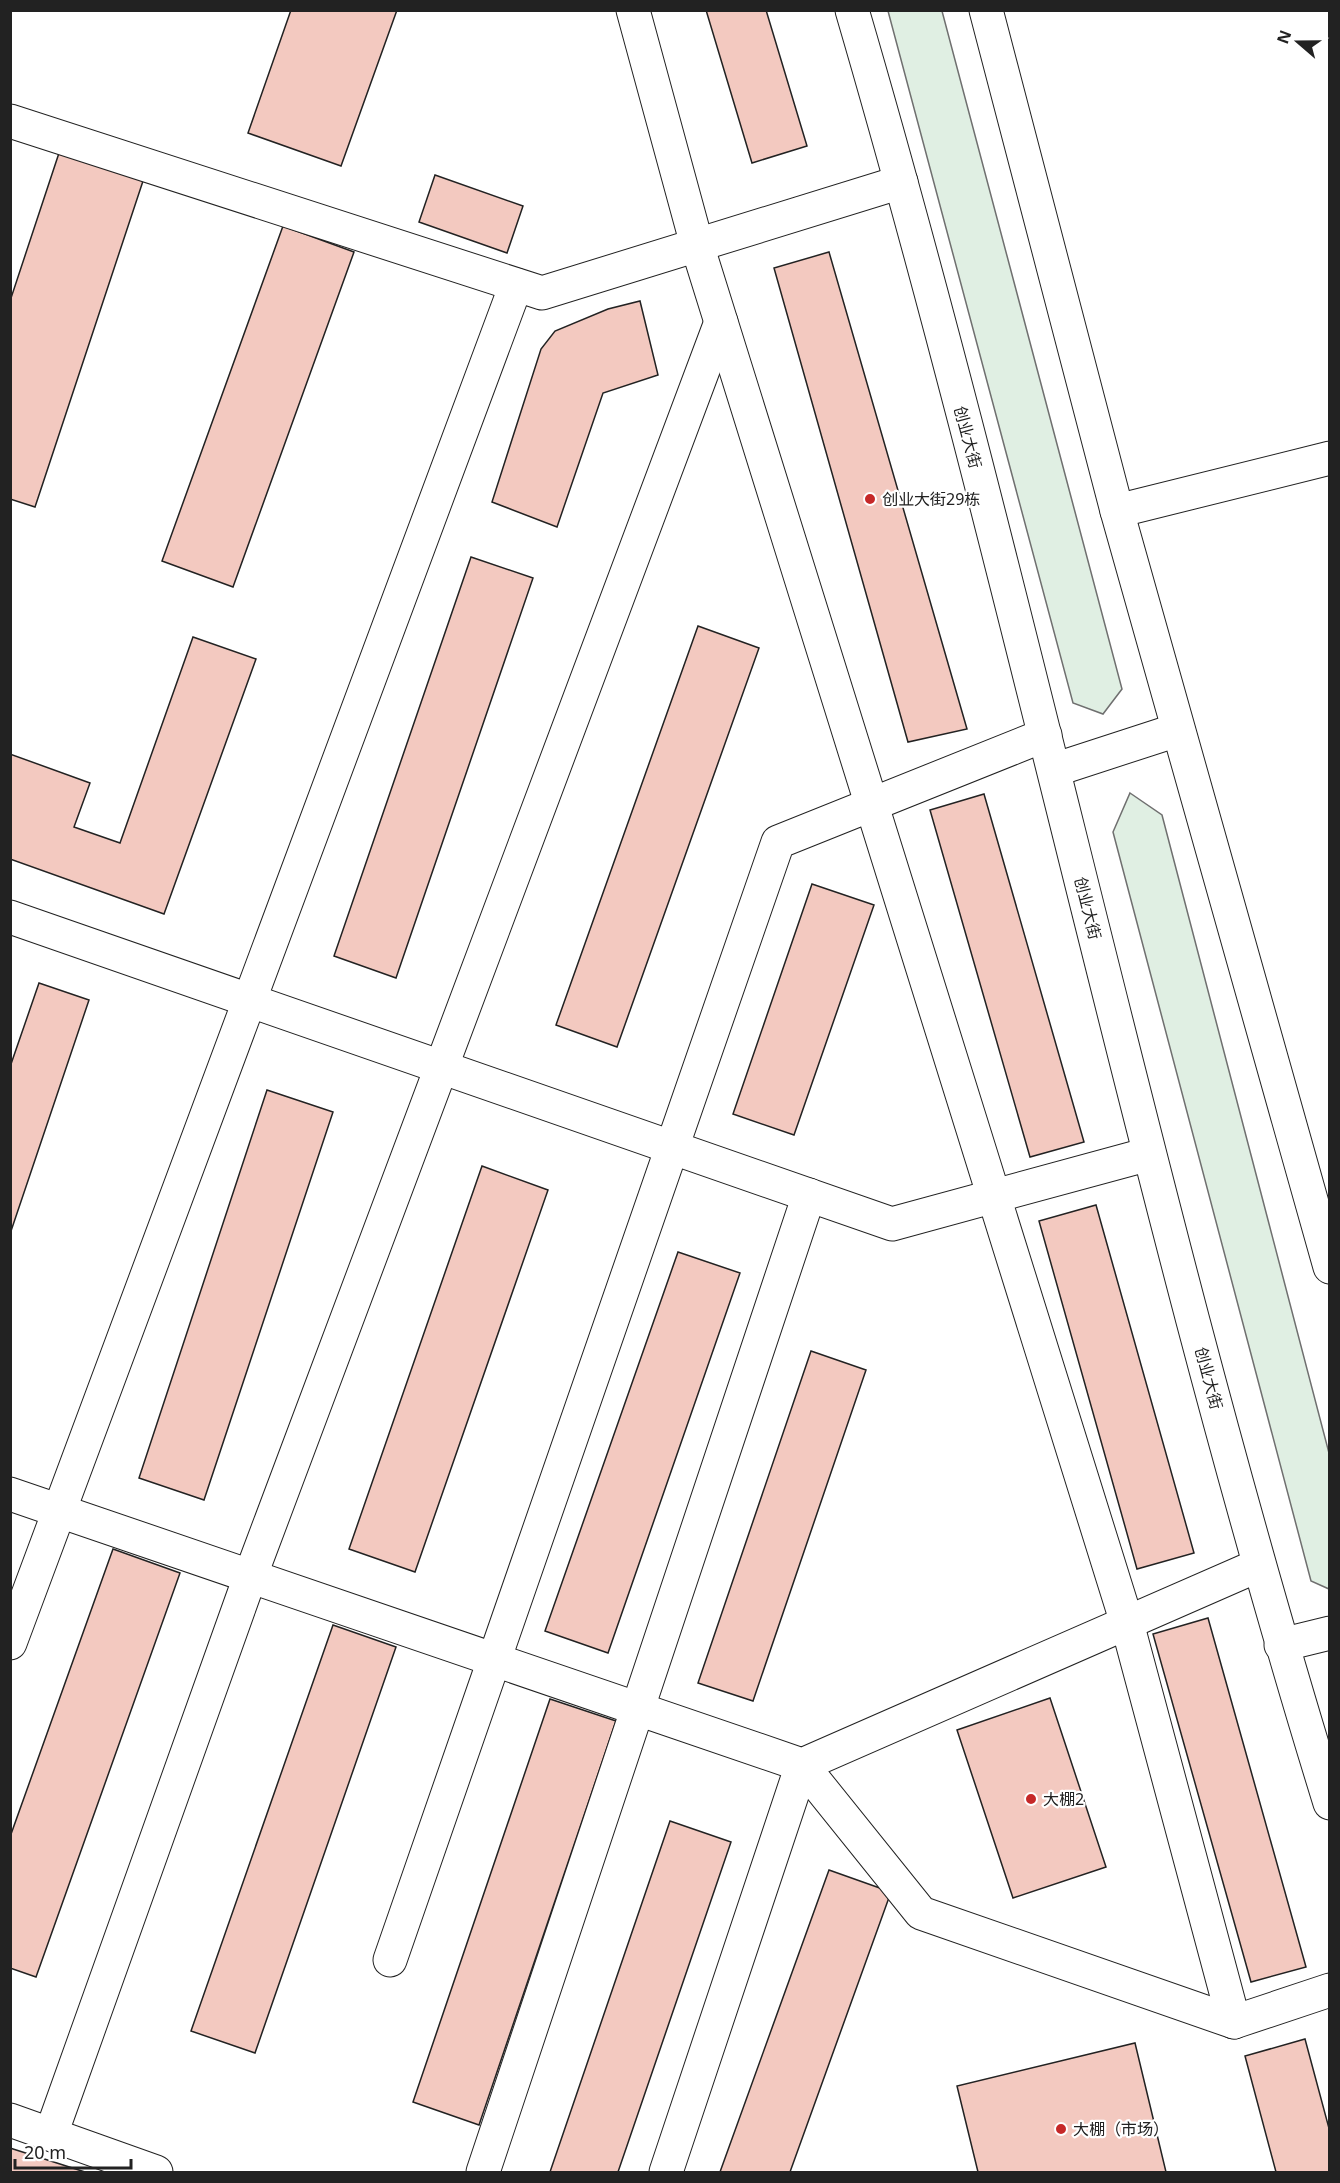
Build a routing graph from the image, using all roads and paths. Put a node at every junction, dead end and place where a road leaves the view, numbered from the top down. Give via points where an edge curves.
1 (633, 10) edge
2 (852, 10) edge
3 (986, 10) edge
4 (10, 121) edge
5 (902, 182) junction
6 (697, 245) junction
7 (516, 285) junction
8 (721, 322) junction
9 (1329, 458) edge
10 (1117, 511) junction
11 (1177, 730) junction
12 (1045, 735) junction
13 (1054, 770) junction
14 (872, 804) junction
15 (10, 916) edge
16 (250, 1000) junction
17 (441, 1067) junction
18 (672, 1147) junction
19 (1149, 1154) junction
20 (809, 1195) junction
21 (994, 1196) junction
22 (1329, 1267) edge
23 (10, 1494) edge
24 (59, 1511) junction
25 (1259, 1565) junction
26 (250, 1576) junction
27 (1127, 1623) junction
28 (1329, 1633) edge
29 (10, 1643) edge
30 (1281, 1645) junction
31 (494, 1660) junction
32 (638, 1709) junction
33 (802, 1765) junction
34 (1329, 1803) edge
35 (390, 1960) dead end
36 (1329, 1989) edge
37 (1234, 2022) junction
38 (10, 2120) edge
39 (51, 2134) junction
40 (156, 2172) edge
41 (483, 2172) edge
42 (666, 2172) edge

1 - 6 street
2 - 5 street, 创业大街
3 - 10 street
4 - 7 street
5 - 6 street
5 - 12 street, 创业大街
6 - 7 street via 542,293
6 - 8 street
7 - 16 street
8 - 14 street
8 - 17 street
9 - 10 street
10 - 11 street
11 - 13 street
11 - 22 street
12 - 13 street, 创业大街
12 - 14 street
13 - 19 street, 创业大街
14 - 18 street via 778,842
14 - 21 street
15 - 16 street
16 - 17 street
16 - 24 street
17 - 18 street
17 - 26 street
18 - 20 street
18 - 31 street
19 - 21 street
19 - 25 street, 创业大街
20 - 21 street via 892,1224
20 - 32 street
21 - 27 street
23 - 24 street
24 - 26 street
24 - 29 street
25 - 27 street
25 - 30 street, 创业大街
26 - 31 street
26 - 39 street
27 - 33 street
27 - 37 street
28 - 30 street
30 - 34 street, 创业大街
31 - 32 street
31 - 35 street
32 - 33 street
32 - 41 street
33 - 37 street via 921,1913
33 - 42 street
36 - 37 street
38 - 39 street
39 - 40 street

